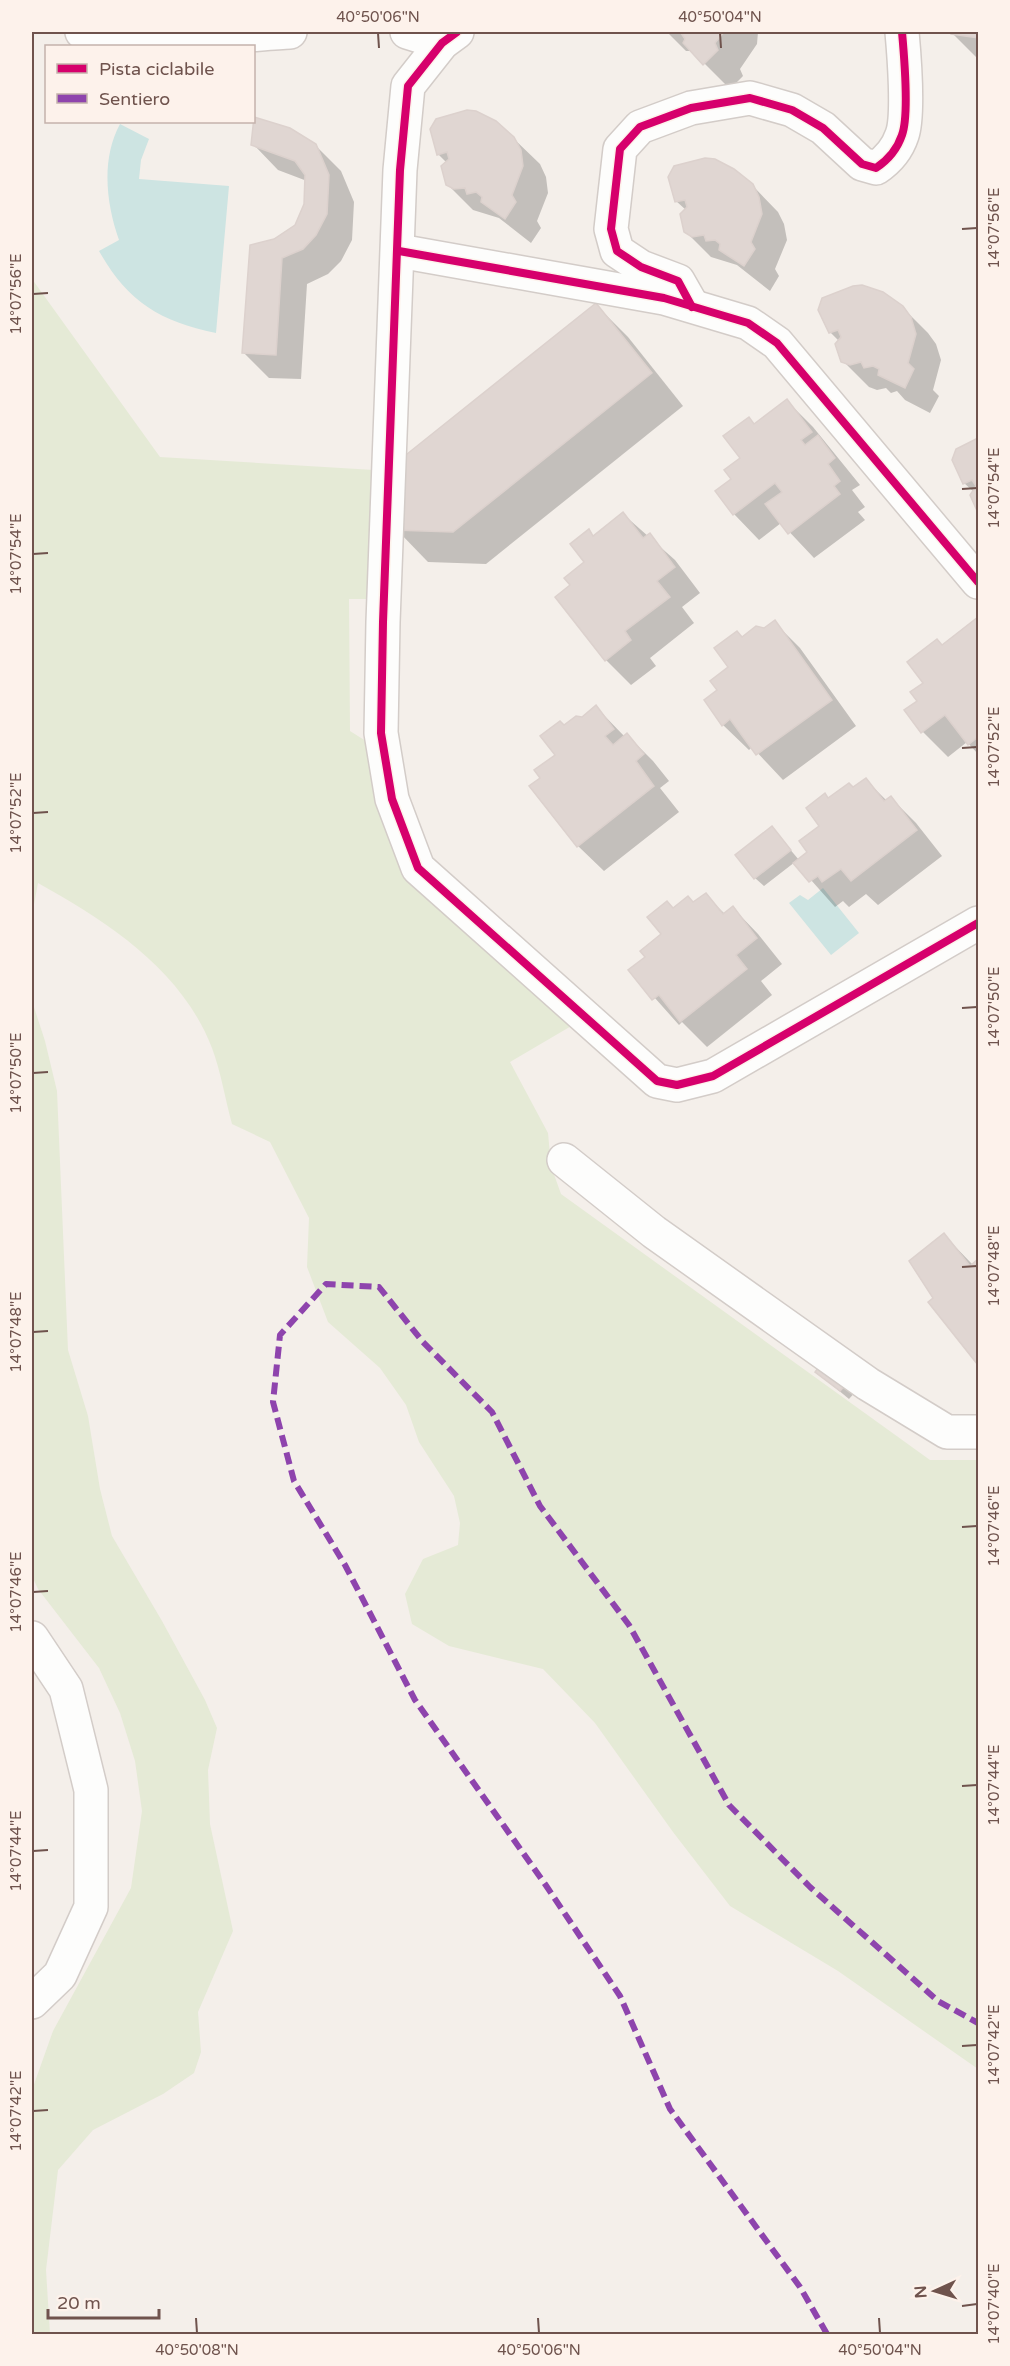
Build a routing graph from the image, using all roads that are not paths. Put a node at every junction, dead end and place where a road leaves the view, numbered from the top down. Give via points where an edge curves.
1 (82, 32) edge
2 (290, 32) edge
3 (408, 32) edge
4 (903, 32) edge
5 (449, 37) edge
6 (399, 251) junction
7 (692, 307) junction
8 (978, 582) edge
9 (978, 923) edge
10 (564, 1160) dead end
11 (978, 1432) edge
12 (32, 1638) edge
13 (32, 2002) edge

1 - 2 street via 90,37 142,40
3 - 5 street
4 - 7 street via 903,134 890,158 876,168 862,164 823,128 792,110 750,98 691,108 640,127 620,149 611,229 617,251 641,267 678,281
5 - 6 street via 408,86 400,170
6 - 7 street via 664,298
6 - 9 street via 385,532 381,733 392,799 418,868 657,1081 677,1085 713,1076
7 - 8 street via 748,323 777,343
10 - 11 street via 654,1232 868,1384 947,1432
12 - 13 street via 66,1689 91,1790 91,1907 60,1975

